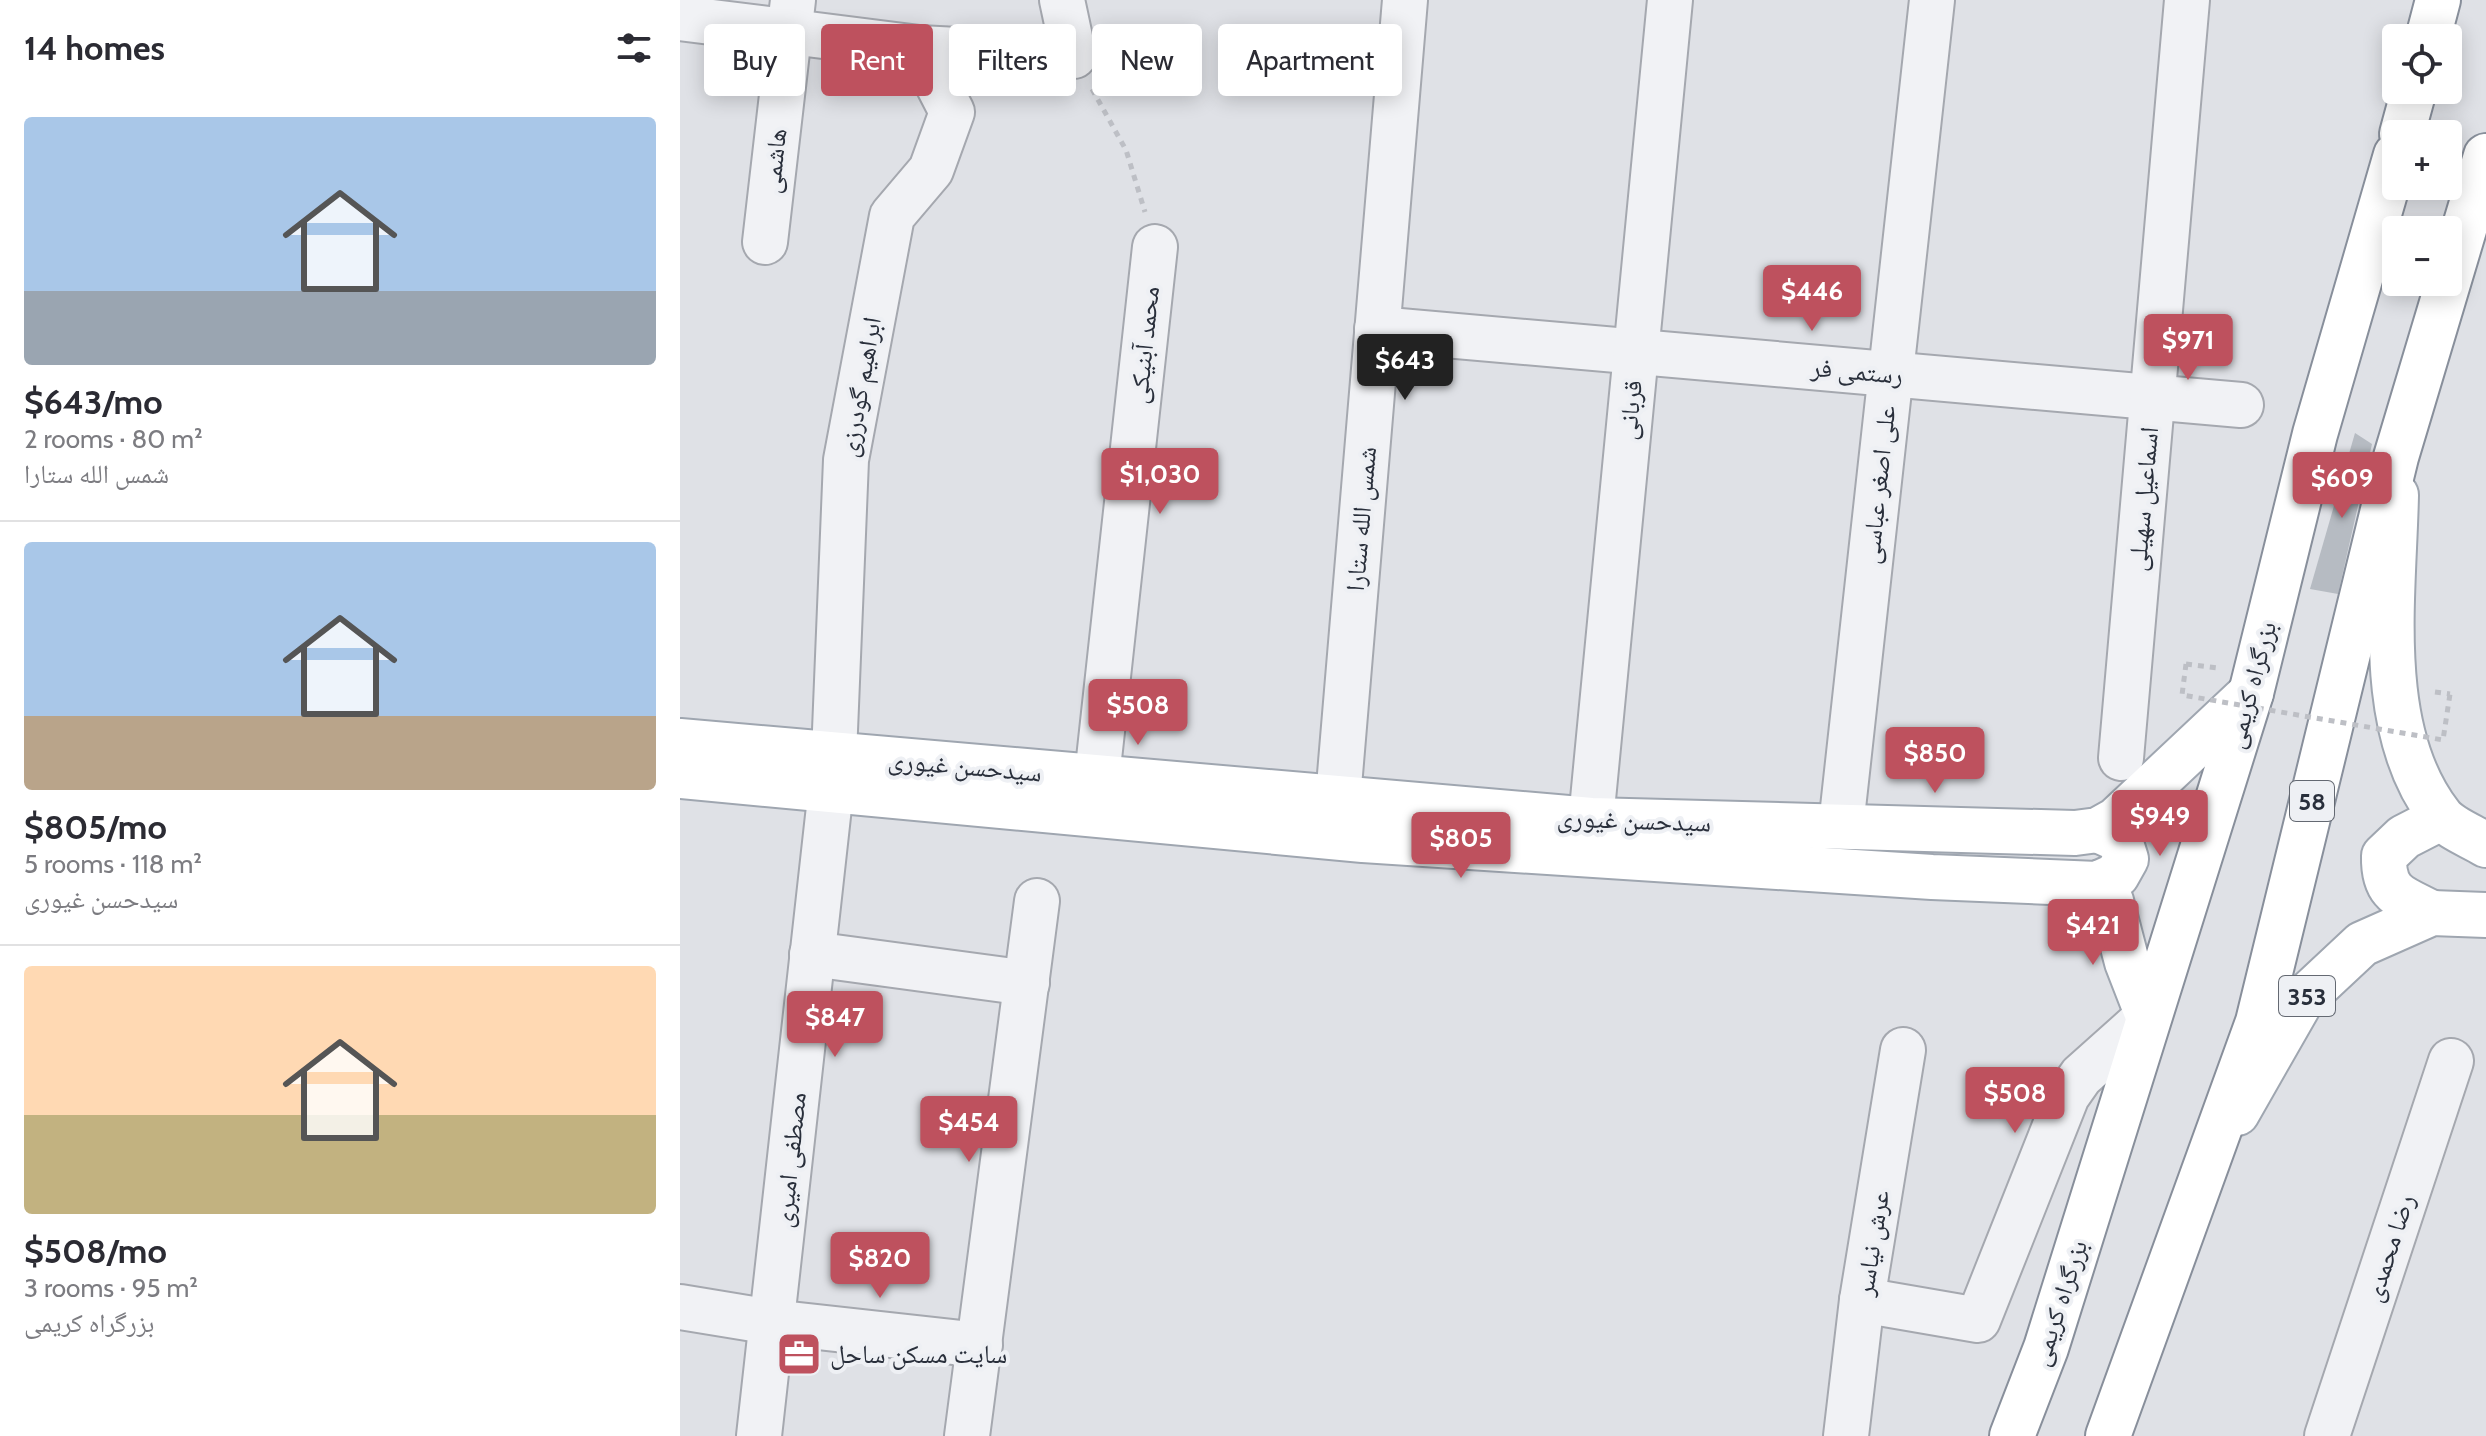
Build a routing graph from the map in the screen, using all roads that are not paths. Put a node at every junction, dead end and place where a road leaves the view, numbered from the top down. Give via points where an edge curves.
1 (1062, 0) edge
2 (1405, 0) edge
3 (1670, 0) edge
4 (1932, 0) edge
5 (2187, 0) edge
6 (2438, 0) edge
7 (790, 16) edge
8 (680, 18) edge
9 (822, 24) edge
10 (2432, 24) edge
11 (933, 49) edge
12 (933, 75) edge
13 (2486, 156) edge
14 (2383, 200) edge
15 (765, 242) dead end
16 (1155, 247) road end
17 (1377, 329) junction
18 (1636, 352) junction
19 (1891, 374) junction
20 (2152, 397) junction
21 (2241, 405) dead end
22 (2396, 457) junction
23 (2251, 693) junction
24 (680, 741) edge
25 (2121, 758) dead end
26 (832, 772) junction
27 (680, 776) edge
28 (1097, 777) junction
29 (1338, 798) junction
30 (2441, 818) junction
31 (1591, 820) junction
32 (1841, 826) junction
33 (2098, 830) junction
34 (2486, 845) edge
35 (2097, 884) junction
36 (1037, 901) dead end
37 (2432, 913) junction
38 (2486, 915) edge
39 (812, 954) junction
40 (1027, 983) junction
41 (2148, 1016) junction
42 (1903, 1050) dead end
43 (2451, 1061) dead end
44 (2202, 1174) junction
45 (1862, 1300) junction
46 (680, 1307) edge
47 (772, 1322) junction
48 (980, 1345) junction
49 (759, 1436) edge
50 (967, 1436) edge
51 (1846, 1436) edge
52 (2012, 1436) edge
53 (2108, 1436) edge
54 (2327, 1436) edge

1 - 11 street via 1074,56
2 - 17 street, شمس الله ستارا
3 - 18 street, قربانی
4 - 19 street, علی اصغر عباسی
5 - 20 street, اسماعیل سهیلی
6 - 10 main road
7 - 8 street
7 - 9 street
7 - 15 street, هاشمی
12 - 26 street, ابراهیم گودرزی via 952,112 931,170 892,216 846,460
13 - 22 main road, 58
14 - 23 main road, بزرگراه کریمی via 2315,434
16 - 28 street, محمد آبنیکی
17 - 18 street, رستمی فر
17 - 29 street, شمس الله ستارا
18 - 19 street, رستمی فر
18 - 31 street, قربانی
19 - 20 street, رستمی فر
19 - 32 street, علی اصغر عباسی
20 - 21 street, رستمی فر
20 - 25 street, اسماعیل سهیلی
22 - 30 main road via 2393,686 2411,768
22 - 44 main road, 58 via 2258,1022
23 - 33 main road via 2116,820
23 - 41 main road, بزرگراه کریمی
24 - 26 main road, سیدحسن غیوری
26 - 27 main road, سیدحسن غیوری
26 - 28 main road, سیدحسن غیوری
26 - 35 main road, سیدحسن غیوری via 1363,840
26 - 39 street, مصطفی امیری
28 - 29 main road, سیدحسن غیوری
29 - 31 main road, سیدحسن غیوری
30 - 34 main road
30 - 37 main road via 2404,837 2384,856 2383,877 2396,895
31 - 32 main road, سیدحسن غیوری
32 - 33 main road, سیدحسن غیوری
33 - 35 main road via 2120,840 2126,859 2117,875
35 - 41 main road via 2111,901
36 - 40 street
37 - 38 main road, 353
37 - 44 main road, 353 via 2362,944 2301,1001
39 - 40 street
39 - 47 street, مصطفی امیری
40 - 48 street
41 - 45 street via 2081,1076 2067,1096 1978,1320
41 - 52 main road, بزرگراه کریمی via 2046,1348
42 - 45 street, عرش نیاسر
43 - 54 street, رضا محمدی
44 - 53 main road, 58
45 - 51 street, عرش نیاسر
46 - 47 street
47 - 48 street
47 - 49 street, مصطفی امیری
48 - 50 street

